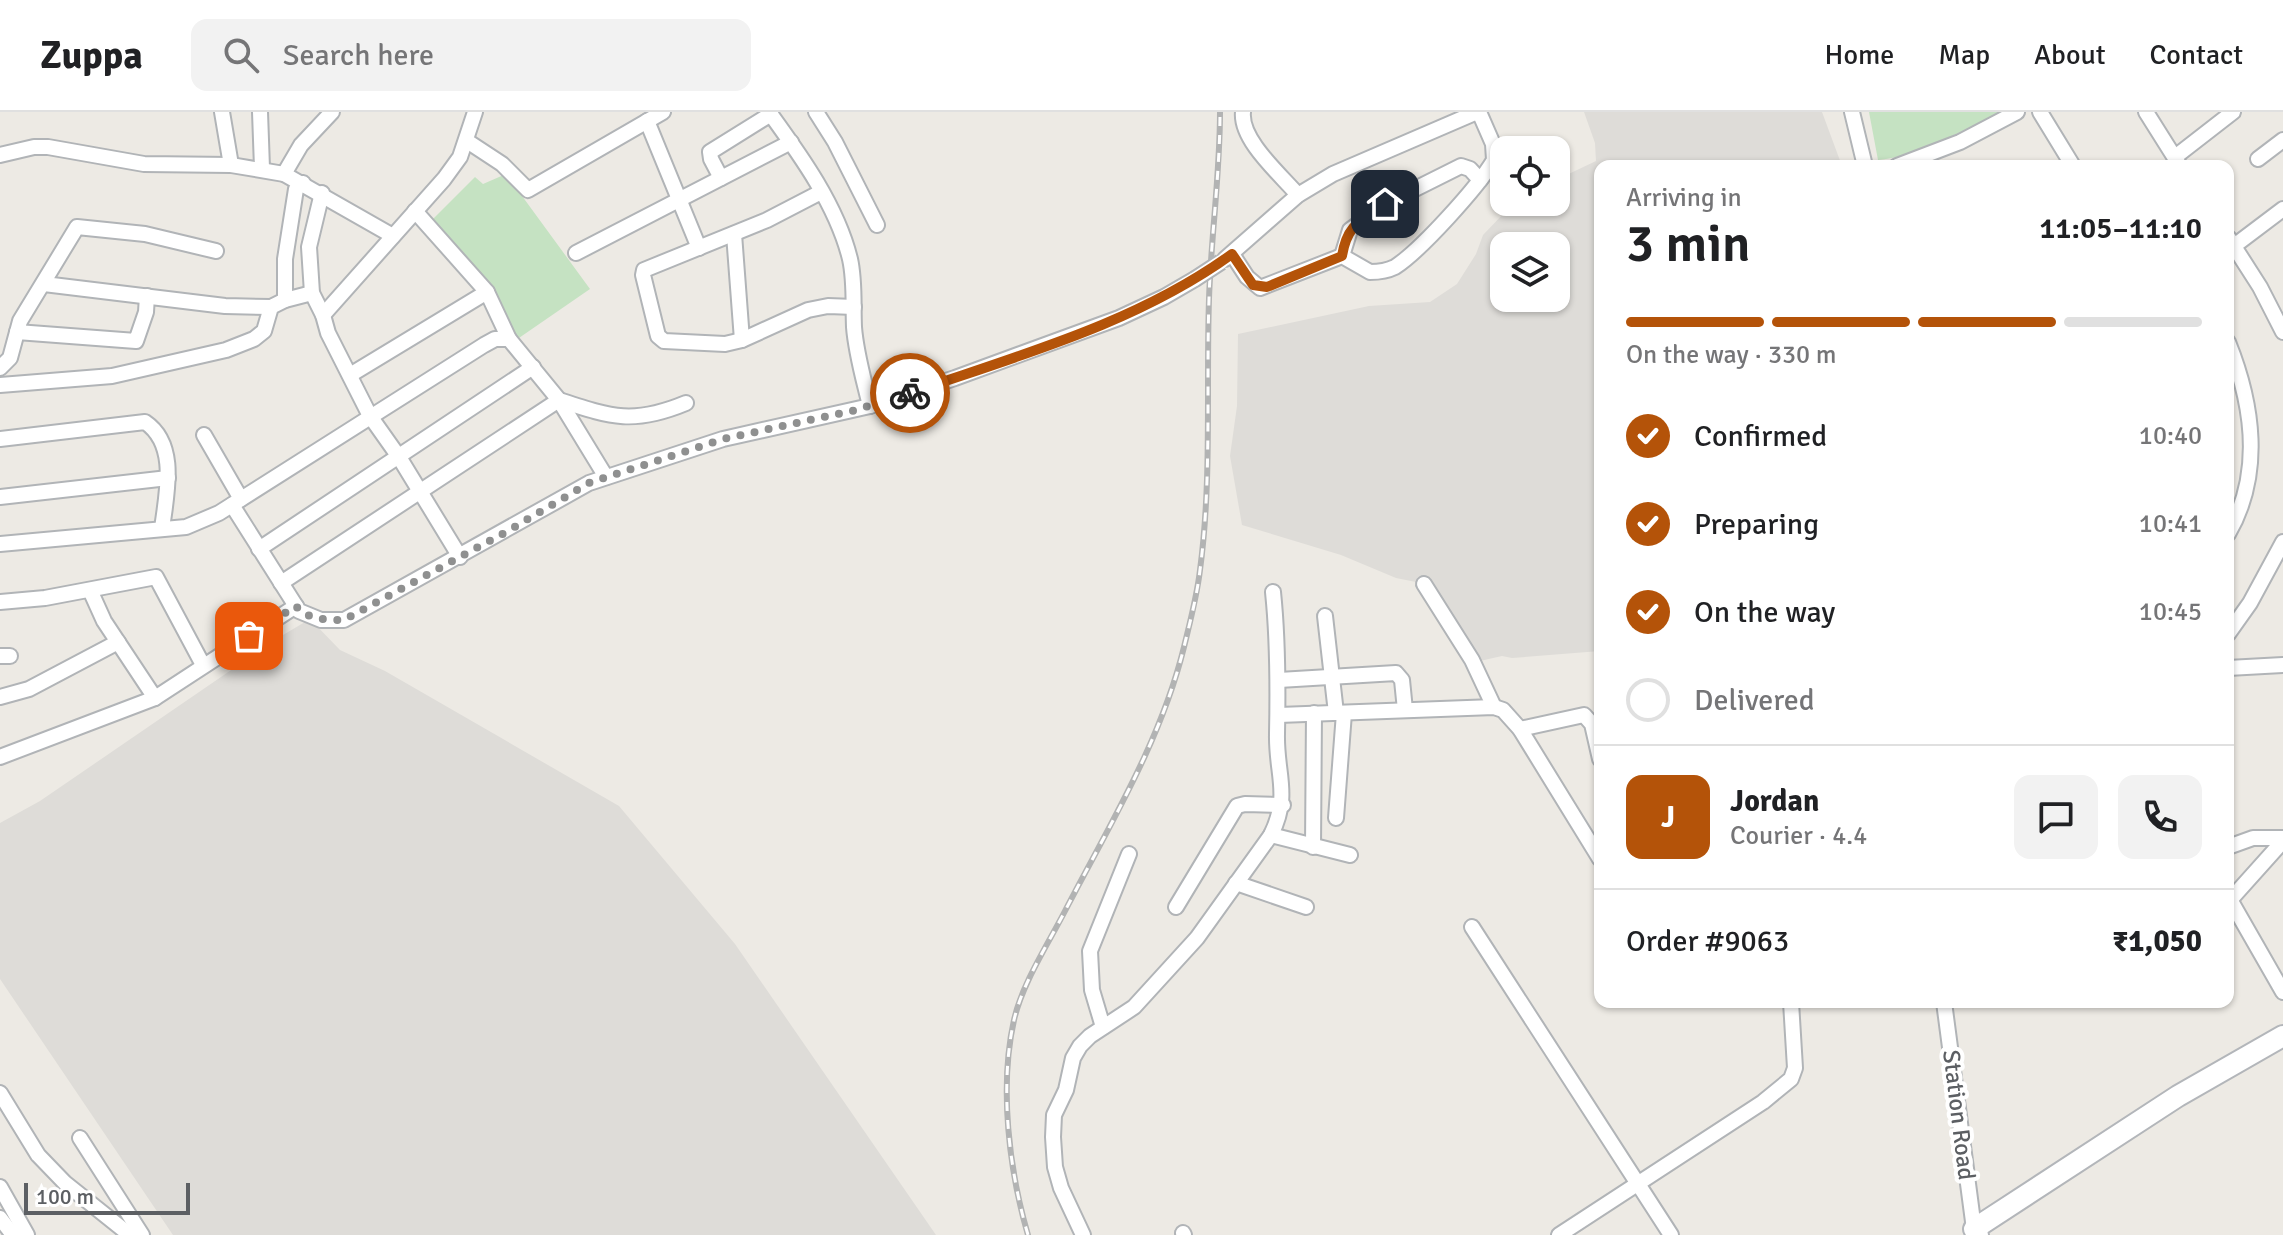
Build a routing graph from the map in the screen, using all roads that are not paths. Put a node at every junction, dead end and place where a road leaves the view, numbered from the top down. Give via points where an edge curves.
1 (222, 112) edge
2 (260, 112) edge
3 (332, 112) edge
4 (475, 112) edge
5 (816, 112) edge
6 (1243, 112) edge
7 (1478, 112) edge
8 (1852, 112) edge
9 (2017, 112) edge
10 (2040, 112) edge
11 (2146, 112) edge
12 (2233, 112) edge
13 (770, 113) edge
14 (652, 116) edge
15 (2283, 140) edge
16 (467, 141) junction
17 (791, 142) junction
18 (0, 155) edge
19 (2258, 159) dead end
20 (1864, 160) edge
21 (1913, 160) edge
22 (2069, 160) edge
23 (2177, 160) edge
24 (2180, 160) edge
25 (231, 165) junction
26 (262, 168) junction
27 (284, 174) junction
28 (721, 178) junction
29 (1480, 180) junction
30 (303, 183) junction
31 (821, 192) junction
32 (322, 193) junction
33 (1298, 195) junction
34 (680, 199) junction
35 (2283, 209) edge
36 (415, 211) junction
37 (877, 225) dead end
38 (734, 234) junction
39 (393, 236) junction
40 (2234, 240) edge
41 (2234, 247) edge
42 (699, 248) junction
43 (216, 251) dead end
44 (576, 253) dead end
45 (1342, 256) junction
46 (1226, 258) junction
47 (44, 284) junction
48 (487, 292) junction
49 (312, 293) junction
50 (147, 296) junction
51 (278, 304) junction
52 (854, 307) junction
53 (323, 315) junction
54 (17, 332) junction
55 (2283, 332) edge
56 (509, 339) junction
57 (742, 340) junction
58 (2234, 356) edge
59 (533, 367) junction
60 (0, 368) edge
61 (350, 375) junction
62 (0, 385) edge
63 (559, 400) junction
64 (686, 403) dead end
65 (870, 406) junction
66 (370, 416) junction
67 (204, 435) dead end
68 (0, 439) edge
69 (399, 457) junction
70 (606, 477) junction
71 (168, 478) junction
72 (419, 493) junction
73 (0, 497) edge
74 (236, 502) junction
75 (2234, 519) edge
76 (162, 529) junction
77 (2283, 542) edge
78 (0, 544) edge
79 (259, 549) junction
80 (460, 557) junction
81 (281, 583) junction
82 (1424, 584) dead end
83 (90, 590) junction
84 (1273, 592) dead end
85 (0, 602) edge
86 (296, 606) junction
87 (1325, 616) dead end
88 (2234, 626) edge
89 (118, 642) junction
90 (203, 665) junction
91 (2283, 665) edge
92 (2234, 668) edge
93 (1331, 676) junction
94 (1279, 680) junction
95 (0, 697) edge
96 (155, 698) junction
97 (1494, 707) junction
98 (1405, 710) junction
99 (1314, 713) junction
100 (1340, 713) junction
101 (1279, 715) junction
102 (1520, 729) junction
103 (1594, 733) edge
104 (0, 757) edge
105 (1283, 805) junction
106 (1336, 818) dead end
107 (1271, 835) junction
108 (2283, 840) edge
109 (2234, 845) edge
110 (1313, 847) junction
111 (1594, 849) edge
112 (1129, 854) dead end
113 (1350, 855) dead end
114 (1236, 883) junction
115 (2234, 893) edge
116 (1176, 907) dead end
117 (1306, 907) dead end
118 (2234, 907) edge
119 (1472, 927) dead end
120 (2283, 992) edge
121 (1791, 1008) edge
122 (1945, 1008) edge
123 (1103, 1027) junction
124 (2283, 1036) edge
125 (0, 1093) edge
126 (80, 1138) dead end
127 (1638, 1184) junction
128 (0, 1187) edge
129 (0, 1218) edge
130 (1976, 1232) edge
131 (1665, 1233) edge
132 (13, 1235) edge
133 (27, 1235) edge
134 (130, 1235) edge
135 (142, 1235) edge
136 (1083, 1235) edge
137 (1559, 1235) edge

1 - 25 street
2 - 26 street
3 - 27 street via 301,145
4 - 16 street
5 - 37 street
6 - 33 street via 1250,140
7 - 29 street via 1495,151
7 - 33 street via 1333,174
8 - 20 street
9 - 21 street
10 - 22 street
11 - 23 street
12 - 24 street
13 - 17 street
13 - 28 street via 710,152
14 - 16 street via 528,190
14 - 34 street
15 - 19 street
16 - 36 street via 452,168
17 - 28 street
17 - 31 street
18 - 25 street via 48,147 144,164
25 - 26 street
26 - 27 street
27 - 30 street
28 - 34 street
29 - 45 street via 1394,267 1370,272
29 - 45 street via 1461,166 1408,191 1357,223 1345,239
30 - 32 street
30 - 51 street via 296,189
31 - 38 street
31 - 52 street via 844,240
32 - 39 street
32 - 49 street via 309,247
33 - 46 street
34 - 42 street
34 - 44 street
35 - 40 street
36 - 39 street
36 - 48 street
38 - 42 street
38 - 57 street
39 - 53 street
41 - 55 street
42 - 57 street via 644,270 658,336 708,344
43 - 47 street via 145,234 77,227
45 - 46 street via 1260,288
46 - 65 street, bridge via 1119,318
47 - 50 street
47 - 54 street
48 - 56 street
48 - 61 street
49 - 51 street
49 - 53 street
50 - 51 street via 225,306
50 - 54 street via 136,341
51 - 62 street via 264,331 226,350 112,376
52 - 57 street via 808,310
52 - 65 street
53 - 61 street
54 - 60 street via 10,358
56 - 59 street
56 - 66 street via 495,339
58 - 75 street via 2248,406 2252,451 2247,488
59 - 63 street
59 - 69 street
61 - 66 street
63 - 64 street via 623,418
63 - 70 street
63 - 72 street
65 - 70 street via 723,439
66 - 69 street
66 - 74 street
67 - 74 street
68 - 71 street via 145,422 167,456
69 - 72 street
69 - 79 street
70 - 80 street
71 - 73 street
71 - 76 street
72 - 80 street
72 - 81 street
74 - 76 street via 186,527
74 - 79 street
76 - 78 street
77 - 88 street
79 - 81 street
80 - 86 street via 344,620 321,620
81 - 86 street
82 - 97 street via 1472,660
83 - 85 street
83 - 89 street
83 - 90 street via 156,577
84 - 94 street
86 - 90 street
87 - 93 street
89 - 95 street via 29,689
89 - 96 street
90 - 96 street
91 - 92 street
93 - 94 street
93 - 98 street via 1396,673 1402,680
93 - 100 street
94 - 101 street
96 - 104 street
97 - 98 street
97 - 102 street
98 - 100 street
99 - 100 street
99 - 101 street
99 - 110 street
100 - 106 street
101 - 105 street
102 - 103 street via 1584,715
102 - 111 street
105 - 107 street
105 - 116 street via 1237,806
107 - 110 street
107 - 114 street
108 - 109 street via 2253,838
108 - 115 street
110 - 113 street
112 - 123 street via 1090,951 1092,990
114 - 117 street
114 - 123 street via 1148,994
118 - 120 street
119 - 127 street
121 - 127 street via 1791,1079
122 - 130 street, Station Road
123 - 136 street via 1073,1058 1054,1115 1055,1167
124 - 130 main road via 2178,1096
125 - 134 street via 38,1155
126 - 135 street
127 - 131 street
127 - 137 street
128 - 133 street
129 - 132 street

